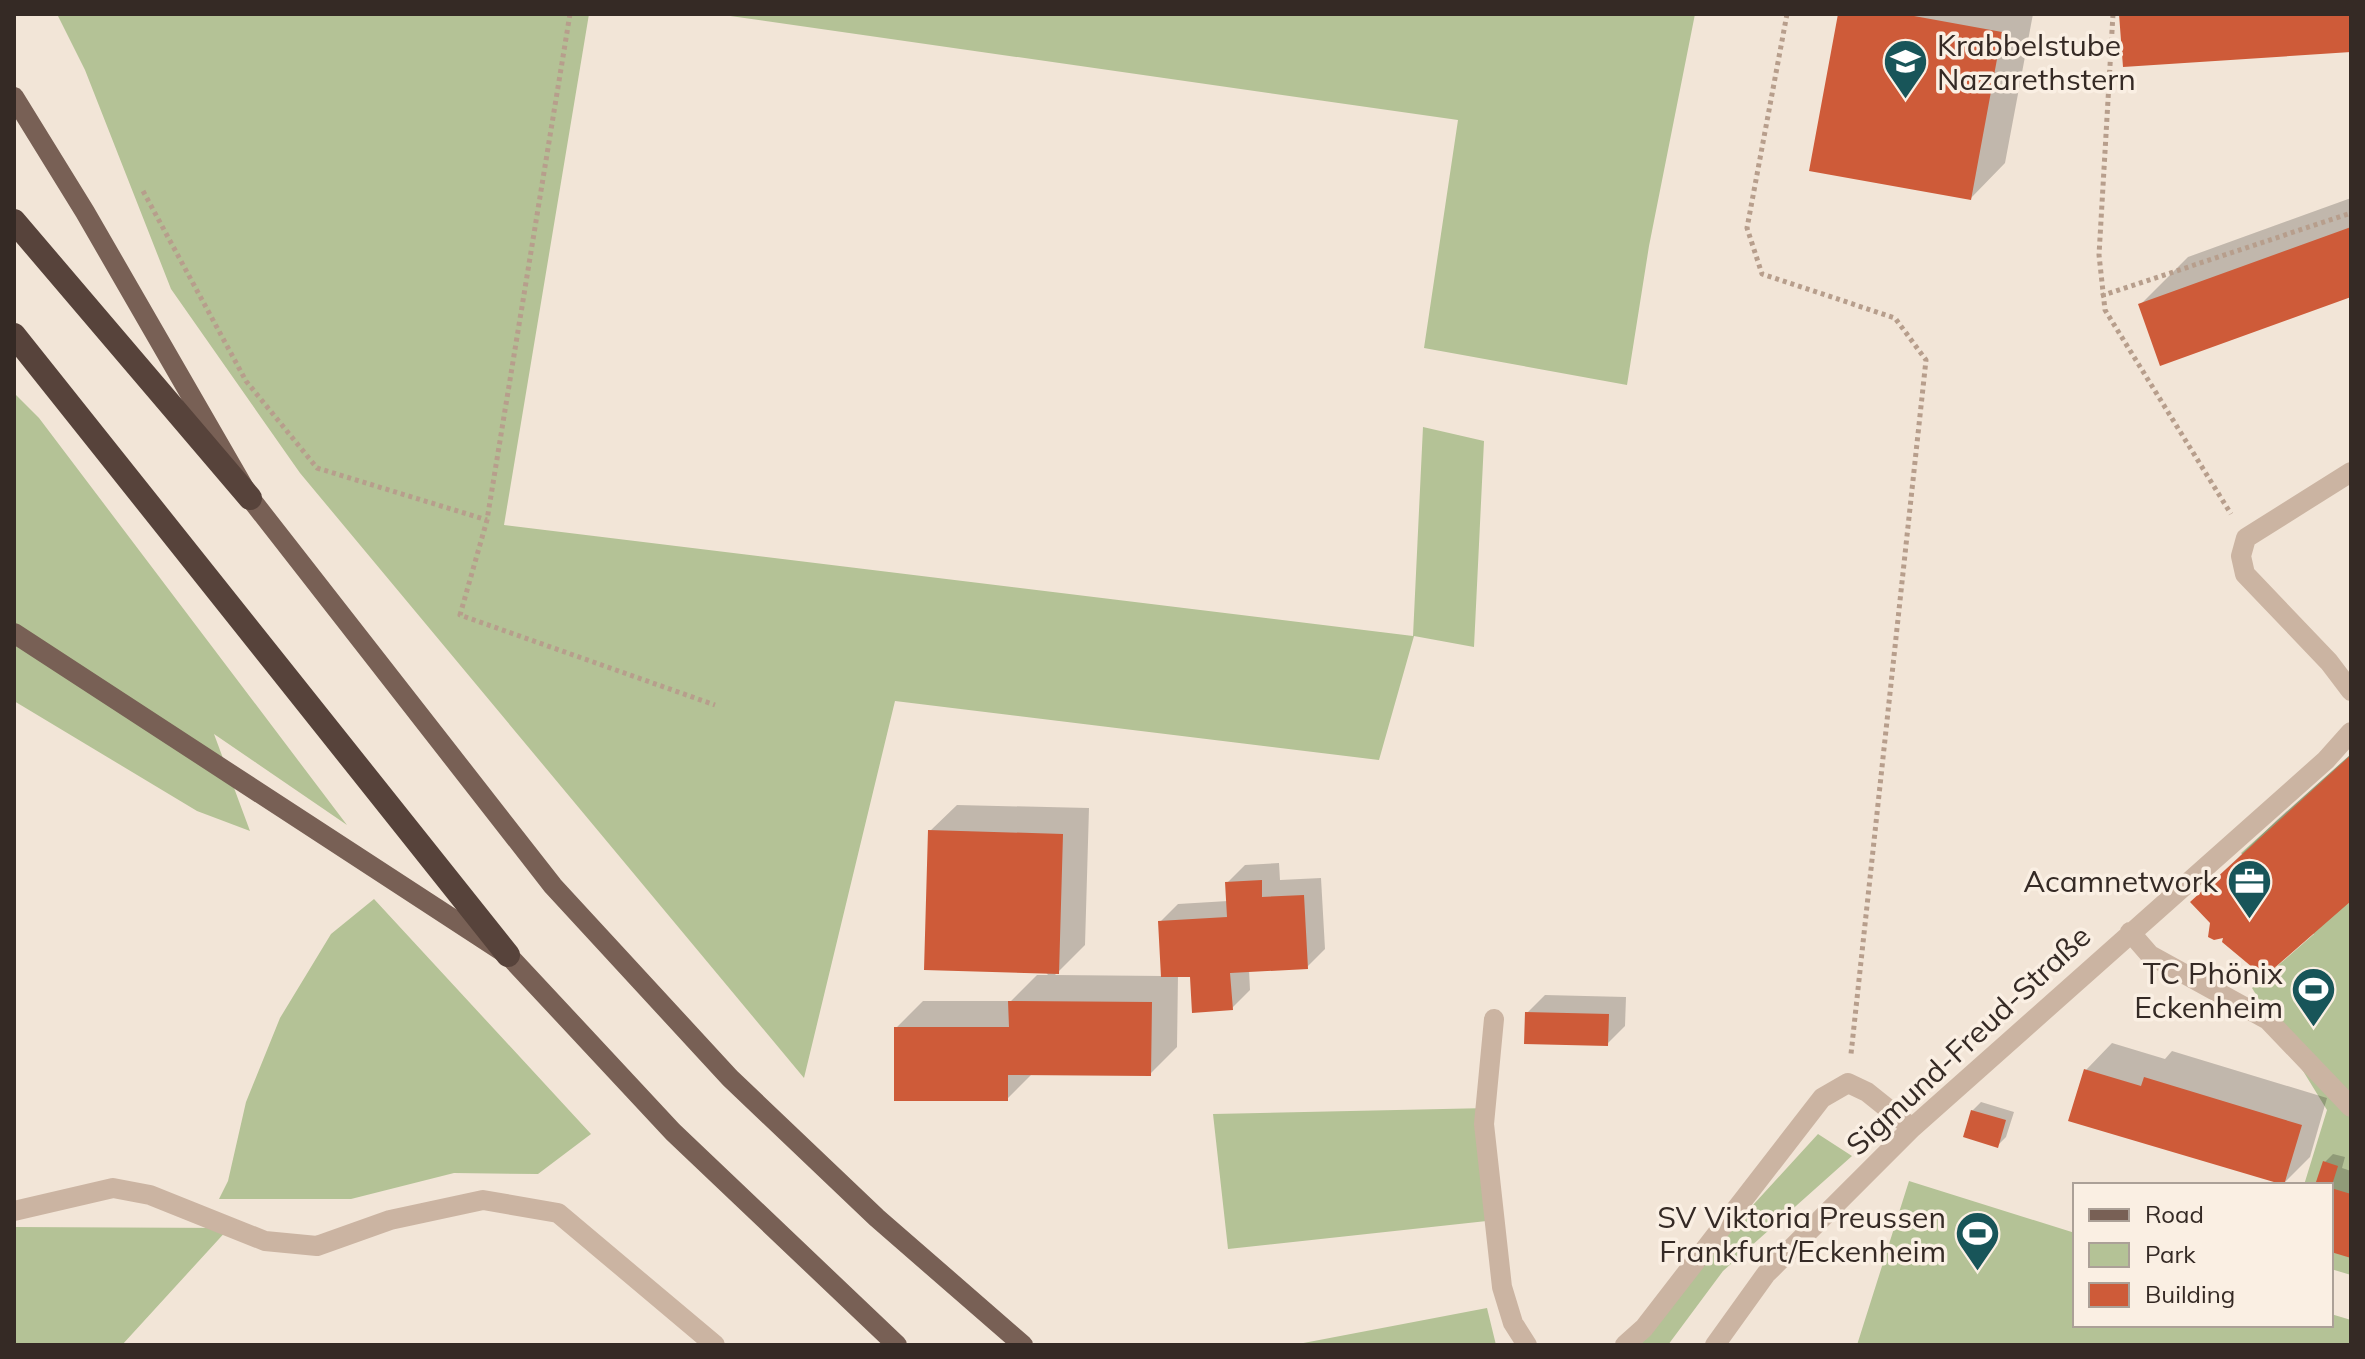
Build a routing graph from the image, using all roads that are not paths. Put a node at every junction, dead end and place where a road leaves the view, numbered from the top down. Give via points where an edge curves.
1 (14, 97) edge
2 (14, 221) edge
3 (14, 335) edge
4 (2351, 472) edge
5 (250, 498) junction
6 (14, 633) edge
7 (2351, 691) edge
8 (2351, 732) edge
9 (2130, 932) junction
10 (508, 955) junction
11 (1494, 1019) dead end
12 (2351, 1107) edge
13 (1912, 1128) junction
14 (14, 1211) edge
15 (715, 1345) edge
16 (897, 1345) edge
17 (1023, 1345) edge
18 (1527, 1345) edge
19 (1625, 1345) edge
20 (1715, 1345) edge

1 - 5 main road
2 - 5 highway
3 - 10 highway
4 - 7 lane via 2246,538 2241,556 2245,574
5 - 17 main road via 553,886 730,1078 877,1218
6 - 10 main road
8 - 9 lane, Sigmund-Freud-Straße
9 - 12 lane via 2150,955 2268,1020
9 - 13 lane, Sigmund-Freud-Straße
10 - 16 main road via 673,1132
11 - 18 lane via 1484,1124 1502,1287 1513,1323
13 - 19 lane via 1848,1083 1822,1098 1644,1328
13 - 20 lane, Sigmund-Freud-Straße via 1766,1274
14 - 15 lane via 113,1188 150,1195 265,1241 317,1246 390,1220 483,1200 558,1213

